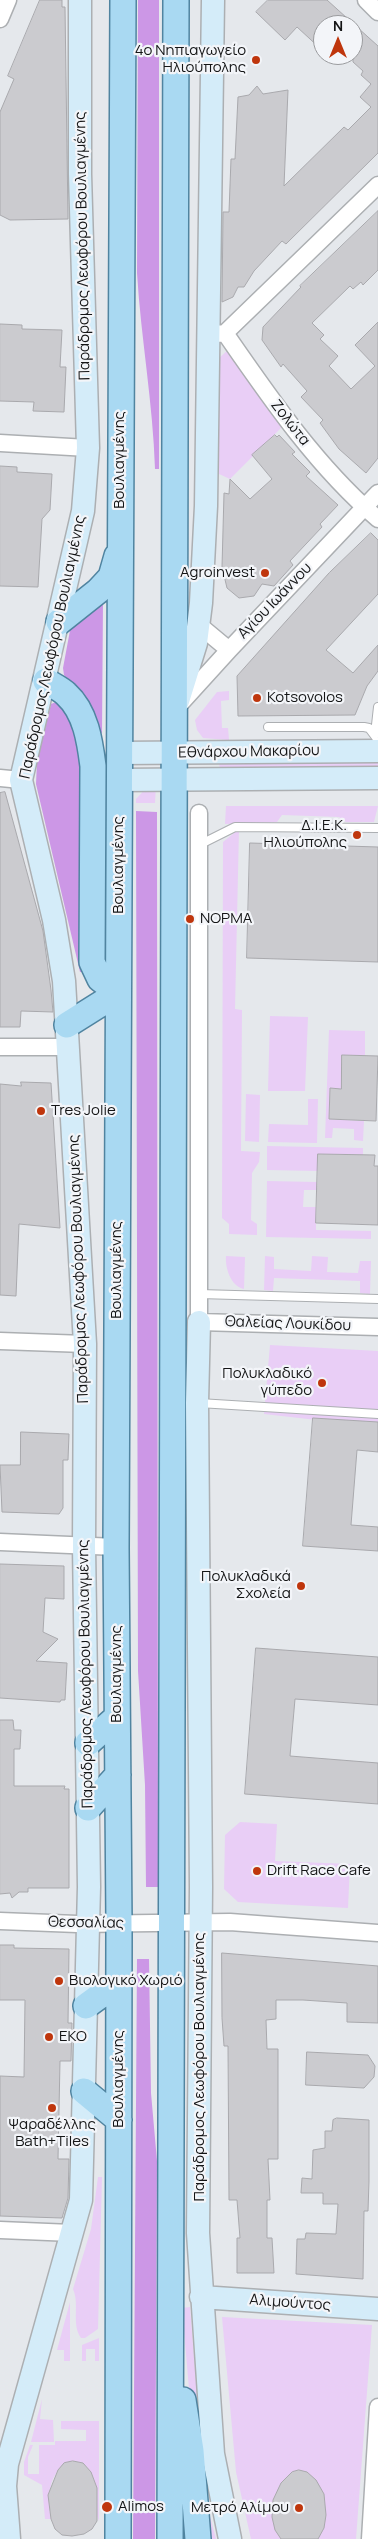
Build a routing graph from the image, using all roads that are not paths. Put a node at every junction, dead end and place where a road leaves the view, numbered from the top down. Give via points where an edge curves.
1 (8, 0) edge
2 (80, 0) edge
3 (123, 0) edge
4 (176, 0) edge
5 (213, 0) edge
6 (366, 0) edge
7 (378, 12) edge
8 (0, 19) edge
9 (378, 185) edge
10 (216, 334) junction
11 (0, 443) edge
12 (88, 448) junction
13 (378, 493) edge
14 (365, 508) junction
15 (378, 519) edge
16 (120, 546) junction
17 (59, 622) junction
18 (199, 625) junction
19 (228, 650) junction
20 (46, 681) junction
21 (378, 708) edge
22 (174, 711) junction
23 (268, 727) dead end
24 (377, 741) edge
25 (175, 753) junction
26 (119, 754) junction
27 (378, 778) edge
28 (11, 779) edge
29 (120, 780) junction
30 (175, 780) junction
31 (199, 814) dead end
32 (378, 828) edge
33 (199, 844) junction
34 (118, 993) junction
35 (68, 1036) junction
36 (0, 1047) edge
37 (199, 1294) junction
38 (378, 1299) edge
39 (199, 1322) junction
40 (378, 1327) edge
41 (0, 1341) edge
42 (85, 1344) junction
43 (197, 1403) junction
44 (378, 1414) edge
45 (0, 1542) edge
46 (84, 1546) junction
47 (116, 1547) junction
48 (117, 1717) junction
49 (88, 1743) junction
50 (118, 1775) junction
51 (88, 1808) junction
52 (0, 1921) edge
53 (201, 1923) junction
54 (88, 1924) junction
55 (120, 1924) junction
56 (172, 1924) junction
57 (378, 1934) edge
58 (119, 1982) junction
59 (86, 2006) junction
60 (84, 2091) junction
61 (119, 2120) junction
62 (0, 2230) edge
63 (72, 2233) junction
64 (202, 2297) junction
65 (378, 2309) edge
66 (171, 2323) junction
67 (378, 2407) edge
68 (9, 2539) edge
69 (118, 2539) edge
70 (170, 2539) edge
71 (198, 2539) edge
72 (230, 2539) edge
73 (370, 2539) edge

1 - 8 street
2 - 12 street, Παράδρομος Λεωφόρου Βουλιαγμένης via 80,174
3 - 16 main road, Βουλιαγμένης
4 - 22 main road
5 - 10 street
6 - 7 street
9 - 10 street
10 - 14 street, Ζολώτα via 320,460
10 - 18 street
11 - 12 street
12 - 17 street, Παράδρομος Λεωφόρου Βουλιαγμένης via 84,511
13 - 14 street, Αγίου Ιωάννου
14 - 15 street, Ζολώτα
14 - 19 street, Αγίου Ιωάννου
16 - 17 main road via 111,577
16 - 26 main road, Βουλιαγμένης
17 - 20 street, Παράδρομος Λεωφόρου Βουλιαγμένης
18 - 19 street
18 - 22 street
19 - 22 street, Αγίου Ιωάννου
20 - 28 street, Παράδρομος Λεωφόρου Βουλιαγμένης
20 - 34 main road via 66,694 90,737 94,805 92,962 100,979
21 - 24 lane
22 - 25 main road
23 - 24 lane via 364,727
24 - 25 street, Εθνάρχου Μακαρίου
25 - 26 street, Εθνάρχου Μακαρίου
25 - 30 main road
26 - 29 main road, Βουλιαγμένης
27 - 30 street, Εθνάρχου Μακαρίου
28 - 35 street, Παράδρομος Λεωφόρου Βουλιαγμένης via 60,952
29 - 30 street, Εθνάρχου Μακαρίου
29 - 34 main road, Βουλιαγμένης
30 - 56 main road
31 - 33 street, Παράδρομος Λεωφόρου Βουλιαγμένης
32 - 33 lane via 235,827
33 - 37 street, Παράδρομος Λεωφόρου Βουλιαγμένης
34 - 35 main road
34 - 47 main road, Βουλιαγμένης
35 - 36 street
35 - 42 street, Παράδρομος Λεωφόρου Βουλιαγμένης
37 - 38 lane
37 - 39 street, Παράδρομος Λεωφόρου Βουλιαγμένης
39 - 40 street, Θαλείας Λουκίδου
39 - 43 street, Παράδρομος Λεωφόρου Βουλιαγμένης
41 - 42 street
42 - 46 street, Παράδρομος Λεωφόρου Βουλιαγμένης
43 - 44 lane
43 - 53 street, Παράδρομος Λεωφόρου Βουλιαγμένης
45 - 46 street
46 - 47 street
46 - 49 street, Παράδρομος Λεωφόρου Βουλιαγμένης
47 - 48 main road, Βουλιαγμένης
48 - 49 main road
48 - 50 main road, Βουλιαγμένης
49 - 51 street, Παράδρομος Λεωφόρου Βουλιαγμένης
50 - 51 main road
50 - 55 main road, Βουλιαγμένης
51 - 54 street, Παράδρομος Λεωφόρου Βουλιαγμένης
52 - 54 street, Θεσσαλίας
53 - 56 street, Θεσσαλίας
53 - 57 street, Θεσσαλίας via 230,1922
53 - 64 street, Παράδρομος Λεωφόρου Βουλιαγμένης via 198,2233
54 - 55 street, Θεσσαλίας
54 - 59 street, Παράδρομος Λεωφόρου Βουλιαγμένης
55 - 56 street, Θεσσαλίας
55 - 58 main road, Βουλιαγμένης
56 - 66 main road
58 - 59 main road
58 - 61 main road, Βουλιαγμένης
59 - 60 street, Παράδρομος Λεωφόρου Βουλιαγμένης
60 - 61 main road
60 - 63 street, Παράδρομος Λεωφόρου Βουλιαγμένης via 81,2200
61 - 69 main road, Βουλιαγμένης
62 - 63 street
63 - 68 street, Παράδρομος Λεωφόρου Βουλιαγμένης via 7,2464 5,2486
64 - 65 street, Αλιμούντος
64 - 72 street, Παράδρομος Λεωφόρου Βουλιαγμένης via 213,2454
66 - 70 main road
66 - 71 main road via 191,2450
67 - 73 street

